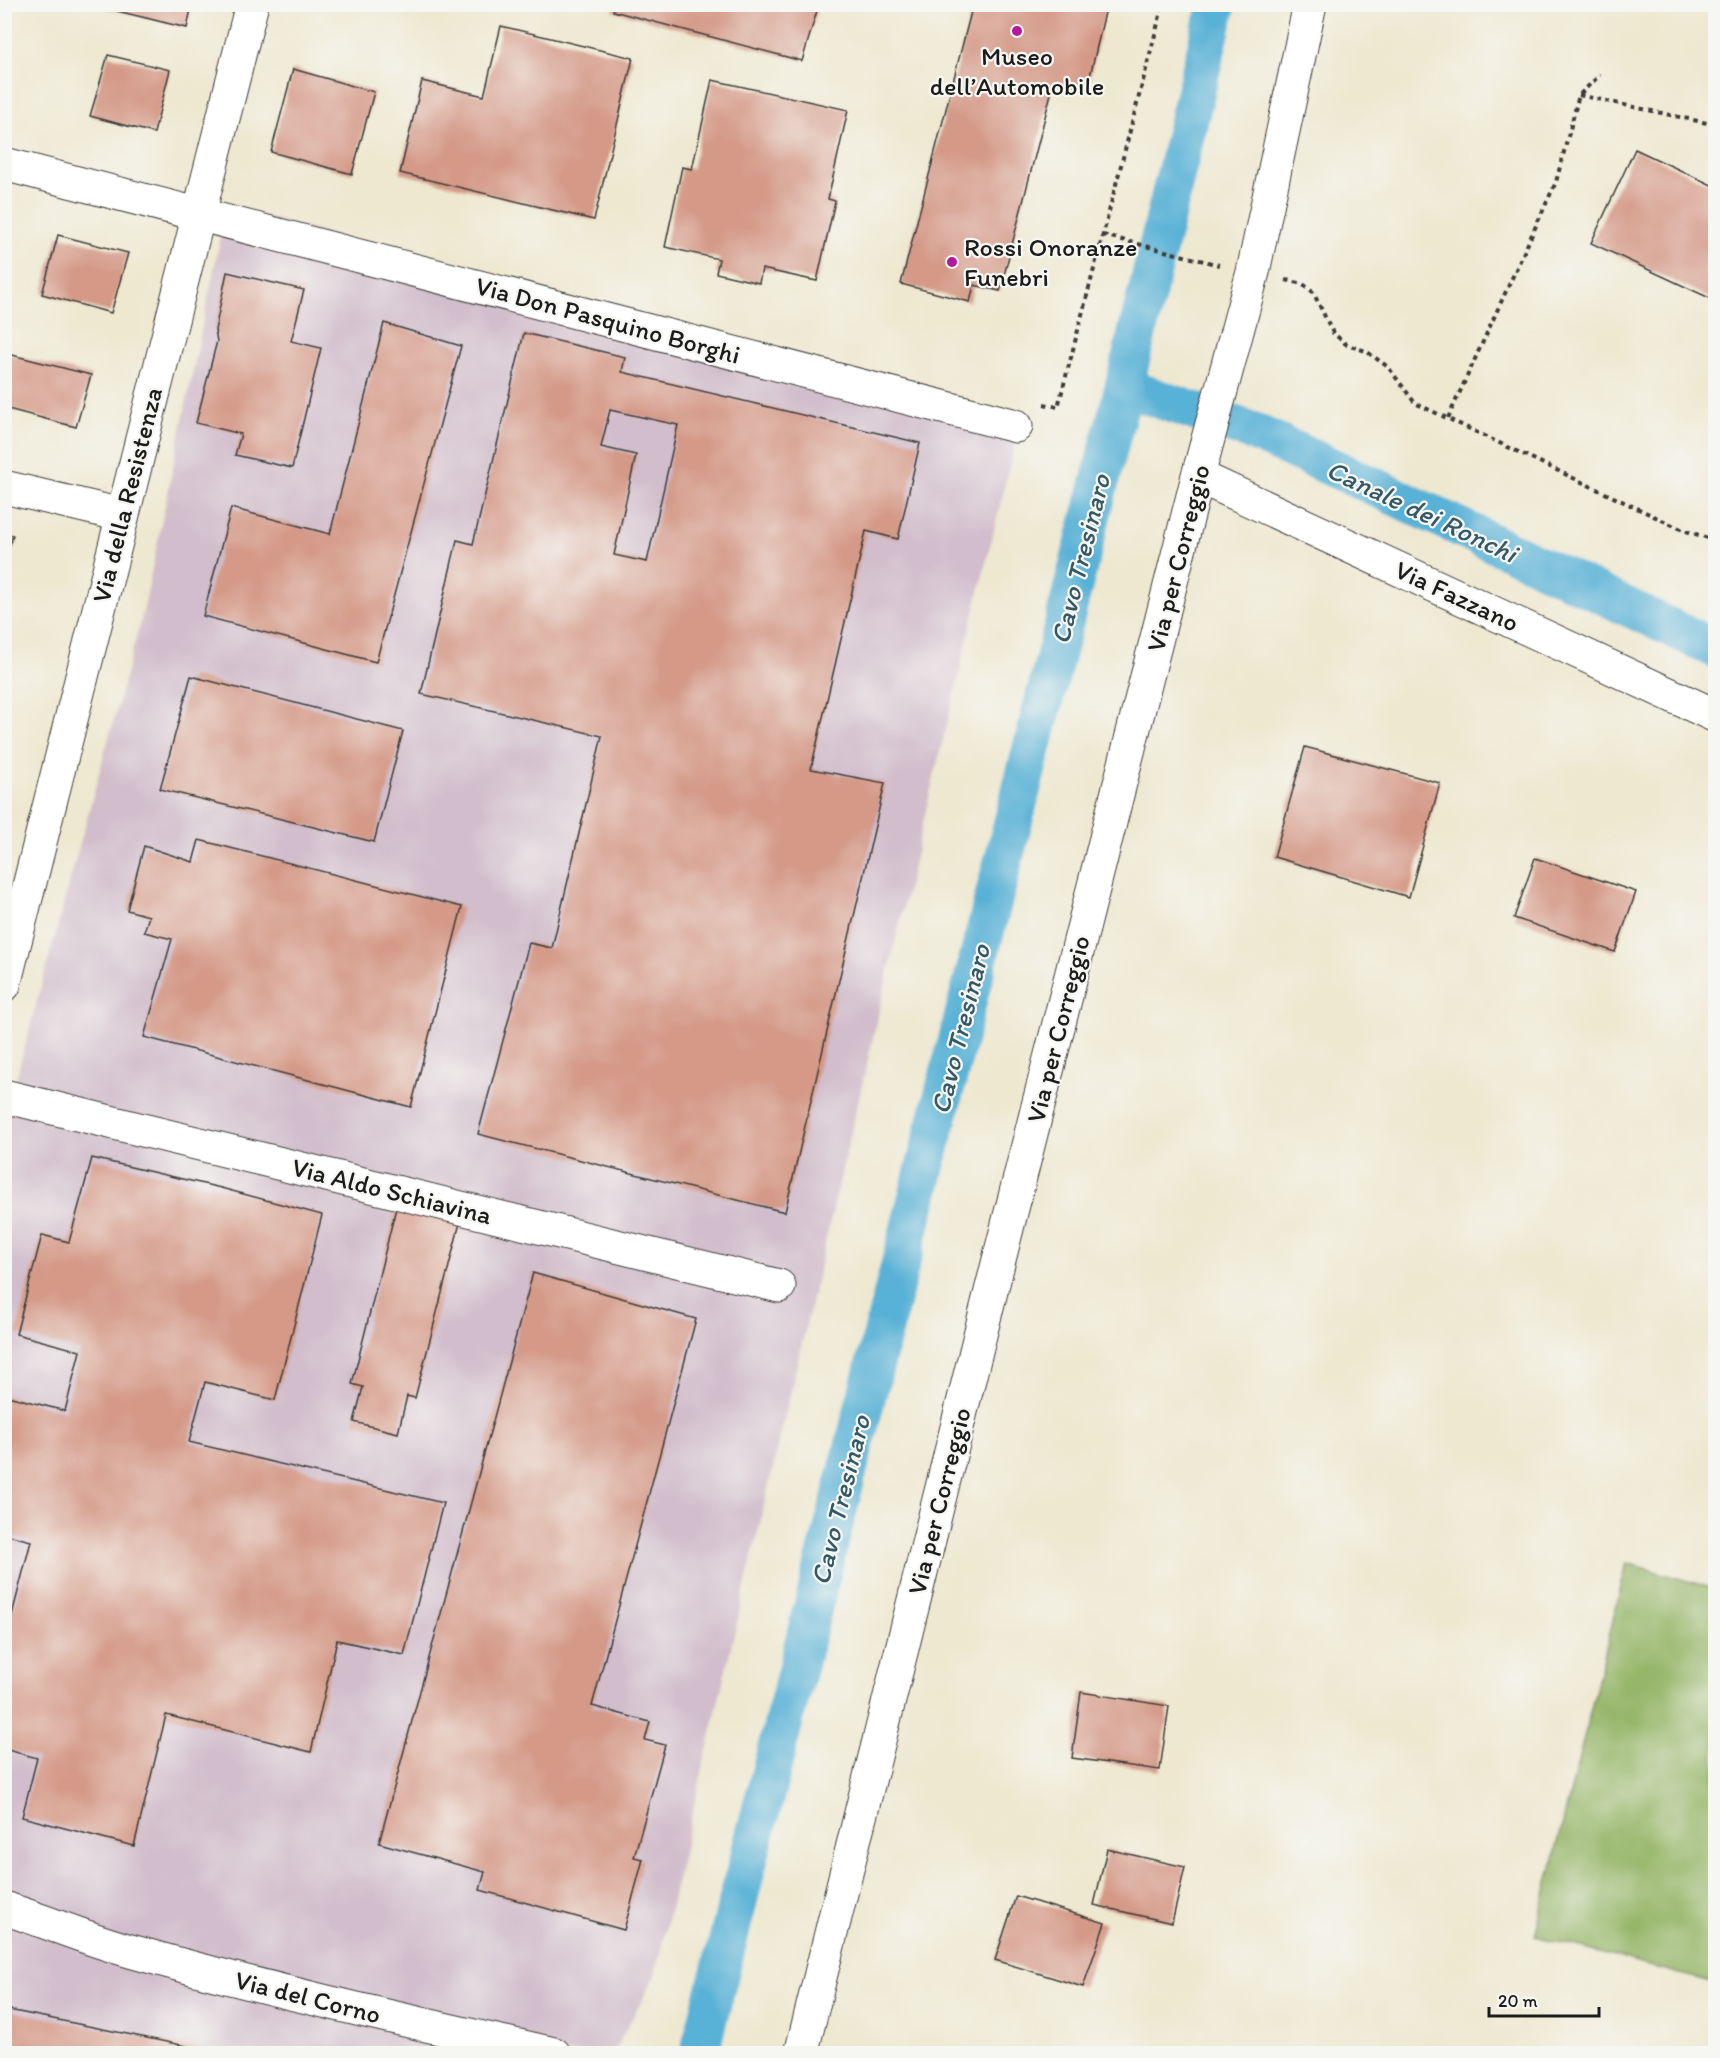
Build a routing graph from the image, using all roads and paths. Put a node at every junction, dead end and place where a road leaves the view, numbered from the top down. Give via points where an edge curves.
1 (252, 4) edge
2 (1163, 4) edge
3 (1310, 4) edge
4 (1600, 75) dead end
5 (1580, 95) junction
6 (1716, 125) edge
7 (4, 164) edge
8 (200, 213) junction
9 (1103, 235) junction
10 (1223, 266) dead end
11 (1280, 279) dead end
12 (1058, 408) dead end
13 (1448, 418) junction
14 (1016, 426) dead end
15 (1202, 462) junction
16 (4, 487) edge
17 (122, 515) junction
18 (1716, 537) edge
19 (1716, 716) edge
20 (4, 985) edge
21 (4, 1096) edge
22 (779, 1286) dead end
23 (4, 1892) edge
24 (4, 1908) edge
25 (65, 1928) junction
26 (554, 2054) edge
27 (801, 2054) edge

1 - 8 street, Via della Resistenza
2 - 9 path
3 - 15 street, Via per Correggio via 1253,272
4 - 5 path
5 - 6 path
5 - 13 path via 1556,182
7 - 8 street, Via Don Pasquino Borghi
8 - 14 street, Via Don Pasquino Borghi
8 - 17 street, Via della Resistenza
9 - 10 path
9 - 12 path
11 - 13 path via 1304,284 1313,292 1333,333 1388,368 1415,403
13 - 18 path via 1683,530
15 - 19 street, Via Fazzano
15 - 27 street, Via per Correggio
16 - 17 street
17 - 20 street, Via della Resistenza
21 - 22 street, Via Aldo Schiavina
23 - 25 street, Via del Corno
24 - 25 street, Via del Corno
25 - 26 street, Via del Corno via 201,1971

